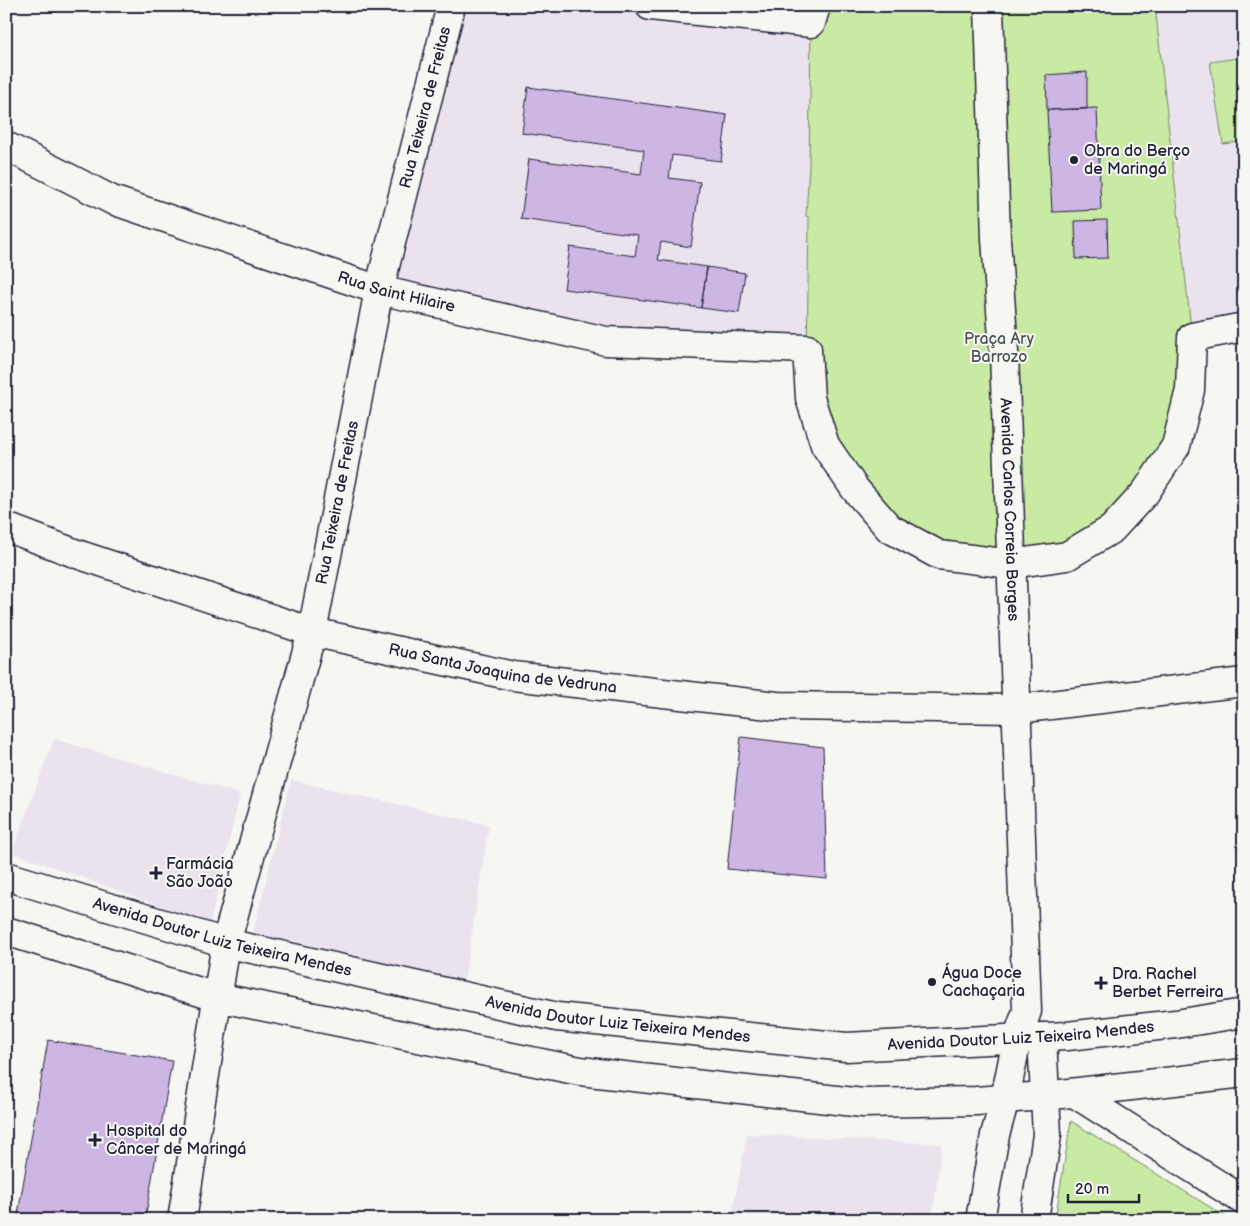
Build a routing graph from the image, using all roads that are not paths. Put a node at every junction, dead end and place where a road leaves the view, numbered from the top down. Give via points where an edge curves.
1 (451, 6) edge
2 (650, 6) edge
3 (989, 6) edge
4 (813, 15) edge
5 (6, 146) edge
6 (379, 290) junction
7 (1244, 327) edge
8 (6, 527) edge
9 (1011, 564) junction
10 (312, 632) junction
11 (1244, 682) edge
12 (1017, 709) junction
13 (6, 876) edge
14 (6, 931) edge
15 (226, 943) junction
16 (216, 997) junction
17 (1244, 1013) edge
18 (1030, 1038) junction
19 (1244, 1073) edge
20 (1074, 1094) junction
21 (1044, 1096) junction
22 (1005, 1099) junction
23 (1244, 1201) edge
24 (182, 1220) edge
25 (980, 1220) edge
26 (1034, 1220) edge

1 - 6 street, Rua Teixeira de Freitas
2 - 4 street
3 - 9 street, Avenida Carlos Correia Borges
5 - 6 street, Rua Saint Hilaire via 112,200
6 - 9 street, Rua Saint Hilaire via 606,341 807,349 810,398 825,445 855,489 889,528 939,555
6 - 10 street, Rua Teixeira de Freitas
7 - 9 street via 1192,337 1190,390 1176,446 1145,493 1112,529 1067,556
8 - 10 street, Rua Santa Joaquina de Vedruna
9 - 12 street, Avenida Carlos Correia Borges
10 - 12 street, Rua Santa Joaquina de Vedruna via 513,676 777,706
10 - 15 street, Rua Teixeira de Freitas
11 - 12 street, Rua Santa Joaquina de Vedruna
12 - 18 street, Avenida Carlos Correia Borges
13 - 15 street, Avenida Doutor Luiz Teixeira Mendes
14 - 16 street
15 - 16 street, Rua Teixeira de Freitas
15 - 18 street, Avenida Doutor Luiz Teixeira Mendes via 557,1017 846,1047
16 - 22 street via 580,1071 863,1103
16 - 24 street, Rua Teixeira de Freitas
17 - 18 street, Avenida Doutor Luiz Teixeira Mendes via 1176,1024
18 - 21 street, Avenida Carlos Correia Borges
18 - 22 street, Avenida Carlos Correia Borges
19 - 20 street
20 - 21 street
20 - 23 street
21 - 22 street
21 - 26 street, Avenida Carlos Correia Borges via 1047,1135
22 - 25 street, Avenida Carlos Correia Borges via 995,1135

